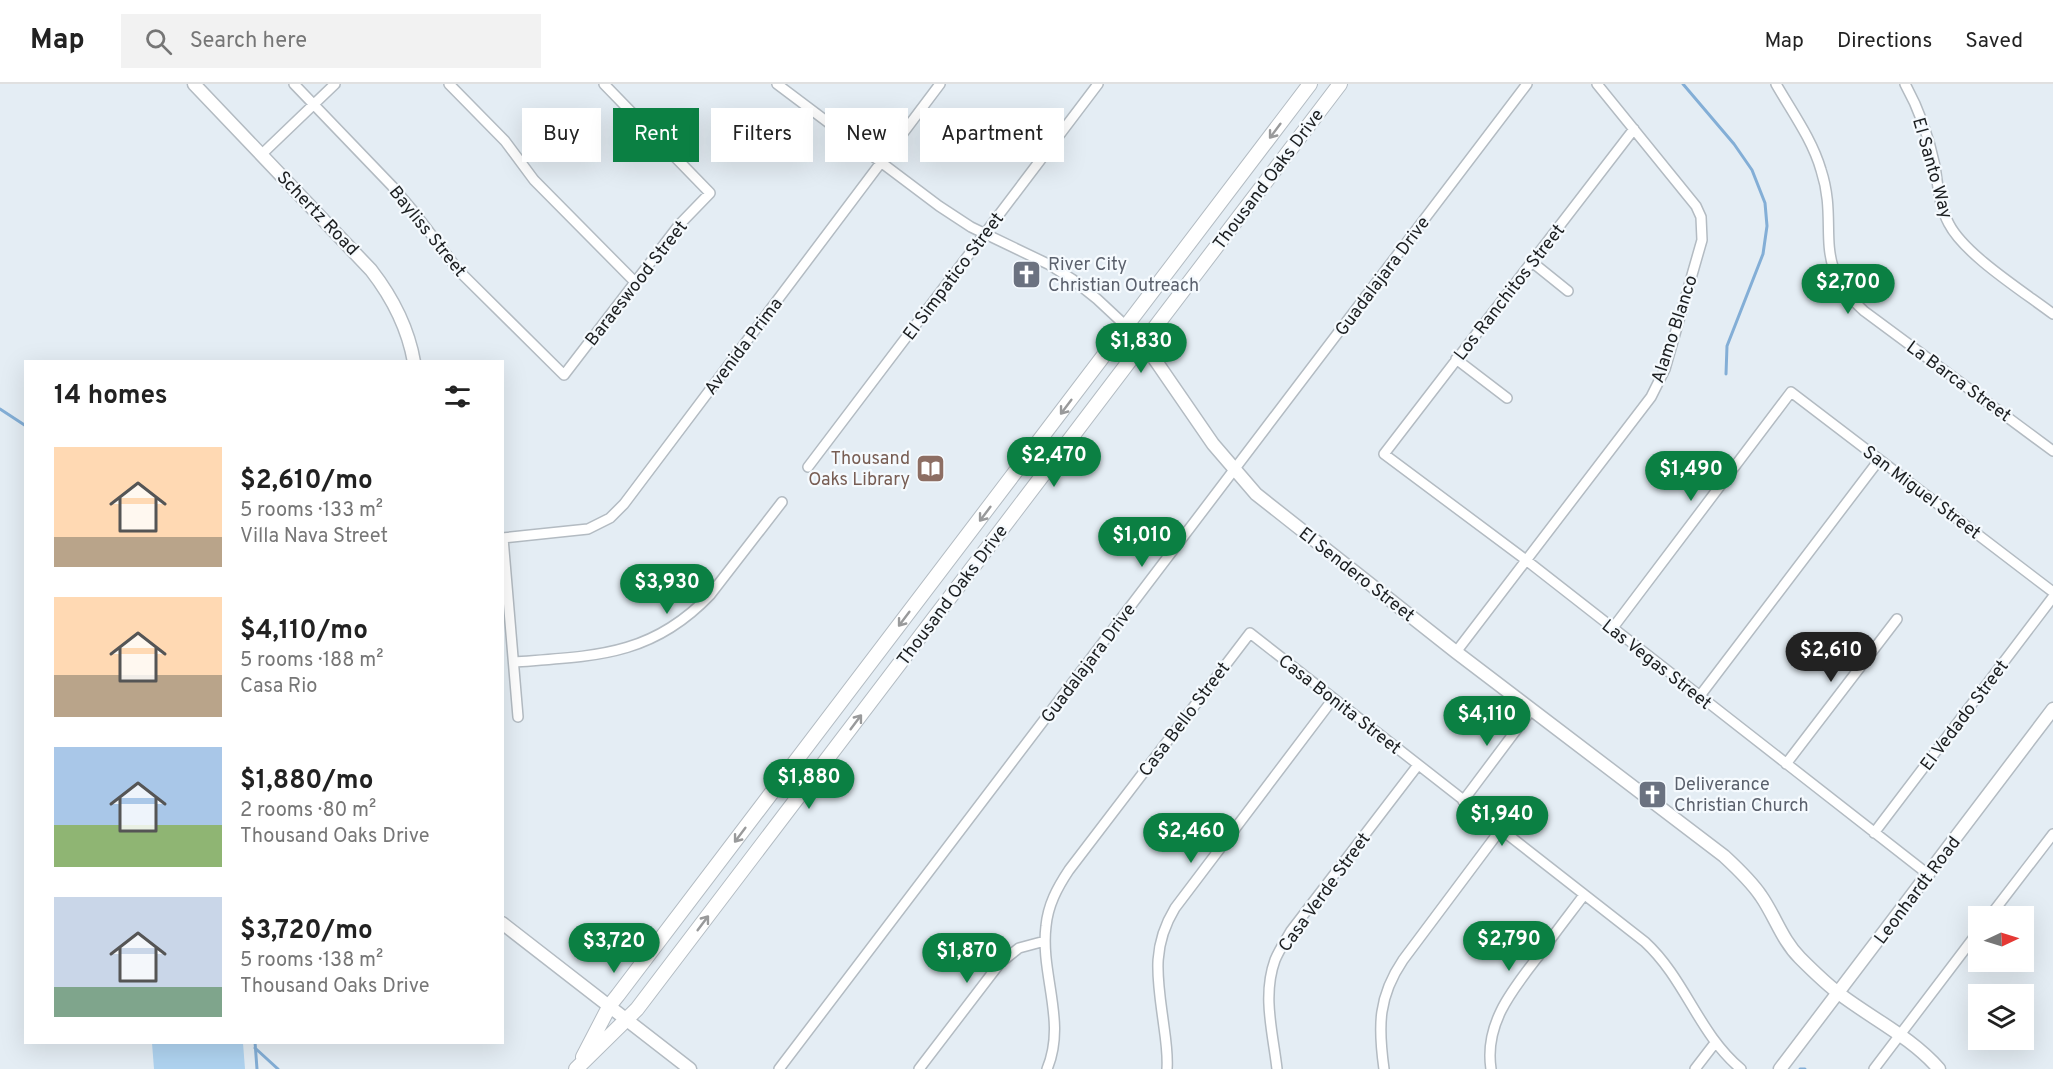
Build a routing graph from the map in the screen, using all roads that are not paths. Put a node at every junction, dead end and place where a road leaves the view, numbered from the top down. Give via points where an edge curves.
1 (194, 84) edge
2 (294, 84) edge
3 (335, 84) edge
4 (450, 84) edge
5 (604, 84) edge
6 (940, 84) edge
7 (1098, 84) edge
8 (1310, 84) edge
9 (1340, 84) edge
10 (1527, 84) edge
11 (1597, 84) edge
12 (1776, 84) edge
13 (1905, 84) edge
14 (783, 86) edge
15 (314, 105) junction
16 (825, 119) edge
17 (908, 126) edge
18 (1634, 129) junction
19 (262, 154) junction
20 (881, 162) joint
21 (984, 234) junction
22 (1532, 262) junction
23 (635, 282) junction
24 (1568, 291) dead end
25 (2053, 314) edge
26 (1127, 327) junction
27 (1144, 344) junction
28 (1456, 359) junction
29 (413, 360) edge
30 (564, 375) joint
31 (1507, 398) dead end
32 (2053, 451) edge
33 (1384, 454) joint
34 (1879, 460) junction
35 (808, 467) dead end
36 (1234, 470) junction
37 (782, 501) dead end
38 (504, 538) edge
39 (504, 550) edge
40 (1526, 560) junction
41 (2053, 592) edge
42 (2053, 597) edge
43 (1897, 619) dead end
44 (1612, 629) junction
45 (1250, 633) joint
46 (1456, 652) junction
47 (513, 662) junction
48 (1699, 697) junction
49 (1333, 699) junction
50 (2053, 709) edge
51 (1532, 710) junction
52 (518, 717) dead end
53 (1786, 764) junction
54 (1418, 765) junction
55 (1463, 801) junction
56 (1501, 829) junction
57 (1874, 833) junction
58 (2053, 834) edge
59 (1929, 875) junction
60 (1584, 895) junction
61 (1998, 906) edge
62 (504, 925) edge
63 (1045, 941) junction
64 (1968, 945) edge
65 (1838, 993) junction
66 (610, 1005) junction
67 (628, 1019) junction
68 (1900, 1035) junction
69 (1715, 1043) junction
70 (576, 1069) edge
71 (690, 1069) edge
72 (779, 1069) edge
73 (919, 1069) edge
74 (1047, 1069) edge
75 (1167, 1069) edge
76 (1277, 1069) edge
77 (1384, 1069) edge
78 (1491, 1069) edge
79 (1695, 1069) edge
80 (1741, 1069) edge
81 (1780, 1069) edge
82 (1874, 1069) edge
83 (1939, 1069) edge

1 - 19 street, Schertz Road
2 - 15 street, Bayliss Street
3 - 15 street
4 - 23 street via 505,141 534,180
5 - 23 street, Baraeswood Street via 710,193 679,225
6 - 17 street, Avenida Prima
7 - 21 street, El Simpatico Street
8 -> 26 main road, Thousand Oaks Drive
9 - 27 main road, Thousand Oaks Drive
10 - 36 street, Guadalajara Drive
11 - 18 street, Alamo Blanco
12 - 32 street, La Barca Street via 1808,137 1822,170 1828,250 1839,284 1849,298
13 - 25 street, El Santo Way via 1927,135 1942,207 1954,233 1972,252
14 - 16 street, El Sendero Street
15 - 19 street
15 - 30 street, Bayliss Street via 399,194 459,271
18 - 22 street, Los Ranchitos Street
18 - 40 street, Alamo Blanco via 1696,206 1701,217 1702,240 1665,369 1655,389
19 - 29 street, Schertz Road via 383,286 401,321
20 - 21 street, El Sendero Street
20 - 38 street, Avenida Prima via 617,511 588,529
21 - 26 street, El Sendero Street via 1072,279
21 - 35 street, El Simpatico Street
22 - 24 street
22 - 28 street, Los Ranchitos Street
23 - 30 street, Baraeswood Street
26 - 27 street, El Sendero Street
26 -> 66 main road, Thousand Oaks Drive
27 - 36 street, El Sendero Street
67 -> 27 main road, Thousand Oaks Drive
28 - 31 street
28 - 33 street, Los Ranchitos Street
33 - 40 street, Las Vegas Street
34 - 41 street, San Miguel Street
34 - 44 street, San Miguel Street via 1791,392
34 - 48 street
36 - 46 street, El Sendero Street via 1256,494
36 - 72 street, Guadalajara Drive
37 - 47 street via 710,596 663,633 606,654
39 - 47 street
40 - 44 street, Las Vegas Street
40 - 46 street, Alamo Blanco
42 - 57 street, El Vedado Street
43 - 53 street
44 - 48 street, Las Vegas Street
45 - 49 street, Casa Bonita Street
45 - 63 street, Casa Bello Street via 1069,870 1051,902
46 - 51 street, El Sendero Street
47 - 52 street
48 - 53 street, Las Vegas Street
49 - 54 street, Casa Bonita Street
49 - 75 street via 1175,908 1164,928 1156,973
50 - 59 street, Leonhardt Road
51 - 55 street
51 - 65 street, El Sendero Street via 1744,874 1795,953
53 - 57 street, Las Vegas Street
54 - 55 street, Casa Bonita Street
54 - 76 street, Casa Verde Street via 1292,931 1276,959 1269,980 1268,1003
55 - 56 street, Casa Bonita Street
56 - 60 street, Casa Bonita Street
56 - 77 street via 1391,981 1380,1015
57 - 59 street, Las Vegas Street
58 - 61 street
59 - 65 street, Leonhardt Road
60 - 69 street, Casa Bonita Street via 1658,954
60 - 78 street via 1500,1011 1490,1041
62 - 66 street
63 - 73 street via 1019,948 1000,963
63 - 74 street, Casa Bello Street via 1055,1032
64 - 68 street
65 - 68 street, El Sendero Street
65 - 81 street, Leonhardt Road
66 - 67 street
66 - 70 main road, Thousand Oaks Drive
67 - 70 main road, Thousand Oaks Drive
67 - 71 street
68 - 82 street
68 - 83 street, El Sendero Street
69 - 79 street
69 - 80 street, Casa Bonita Street

